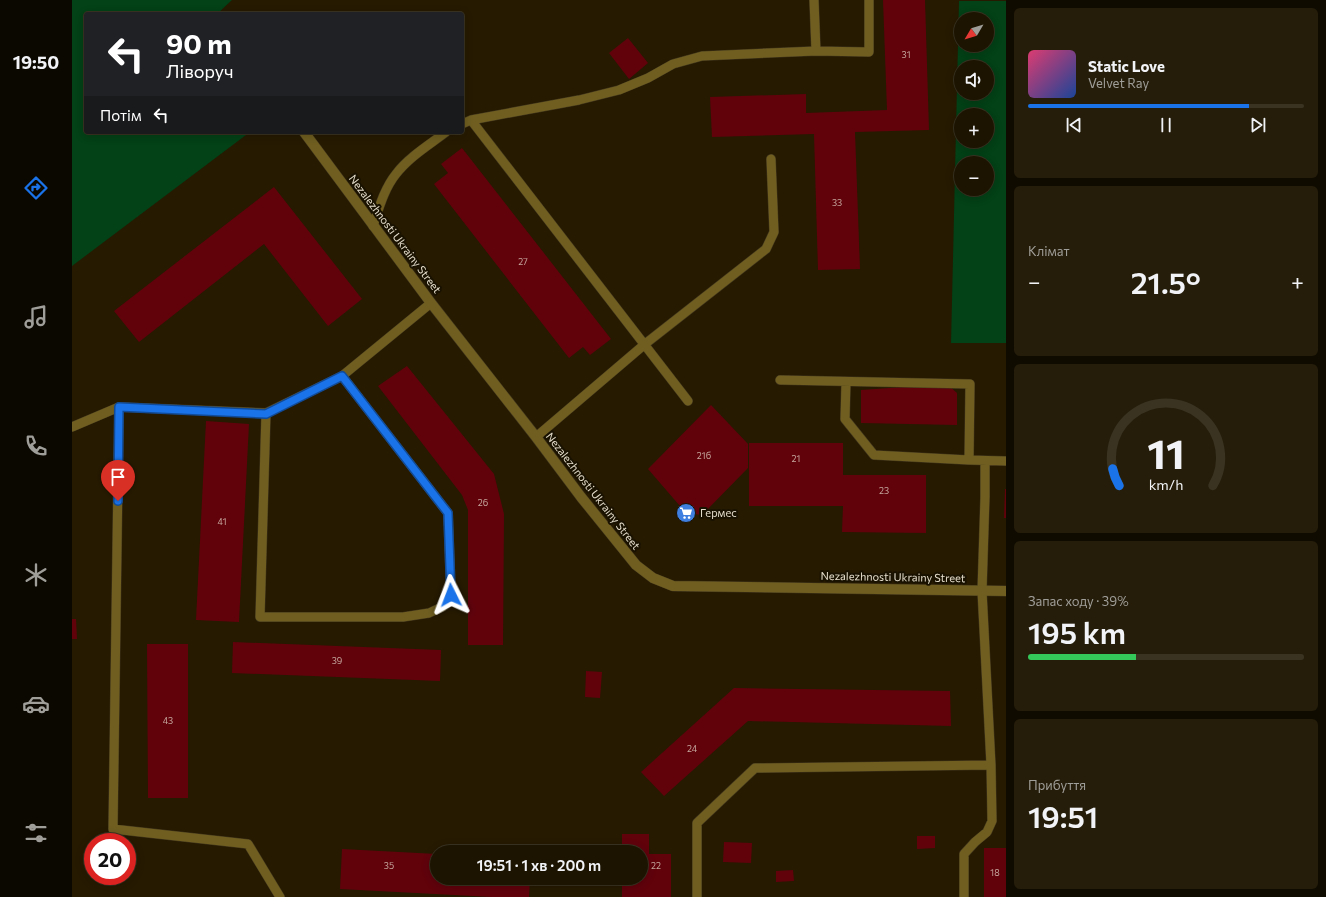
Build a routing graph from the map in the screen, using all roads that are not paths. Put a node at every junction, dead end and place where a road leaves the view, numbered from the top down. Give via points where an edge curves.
1 (814, 0) edge
2 (869, 0) edge
3 (816, 51) junction
4 (466, 122) edge
5 (305, 134) edge
6 (443, 134) edge
7 (771, 159) dead end
8 (373, 226) junction
9 (431, 303) junction
10 (645, 344) junction
11 (342, 376) junction
12 (780, 380) dead end
13 (846, 382) junction
14 (688, 401) dead end
15 (119, 407) junction
16 (266, 414) junction
17 (72, 427) edge
18 (536, 437) junction
19 (969, 460) junction
20 (985, 461) junction
21 (1006, 461) edge
22 (982, 591) junction
23 (1006, 591) edge
24 (991, 765) junction
25 (280, 897) edge
26 (697, 897) edge
27 (964, 897) edge

1 - 3 lane
2 - 3 lane via 869,52
3 - 4 lane via 702,56 673,64 619,90
4 - 10 lane
5 - 8 street, Nezalezhnosti Ukrainy Street
6 - 8 lane via 407,162 395,175 380,203
7 - 10 lane via 774,232 766,249
8 - 9 street, Nezalezhnosti Ukrainy Street
9 - 11 lane
9 - 18 street, Nezalezhnosti Ukrainy Street
10 - 14 lane
10 - 18 lane
11 - 16 lane
11 - 16 lane via 448,513 451,595 442,607 429,614 403,617 260,617
12 - 13 lane
13 - 19 lane via 844,419 874,455
13 - 19 lane via 970,384
15 - 16 lane
15 - 17 lane
15 - 25 lane via 113,829 248,844
18 - 22 street, Nezalezhnosti Ukrainy Street via 636,565 653,578 673,586
19 - 20 lane
20 - 21 lane
20 - 22 lane
22 - 23 street, Nezalezhnosti Ukrainy Street
22 - 24 lane
24 - 26 lane via 755,768 697,823
24 - 27 lane via 992,822 987,832 964,854

